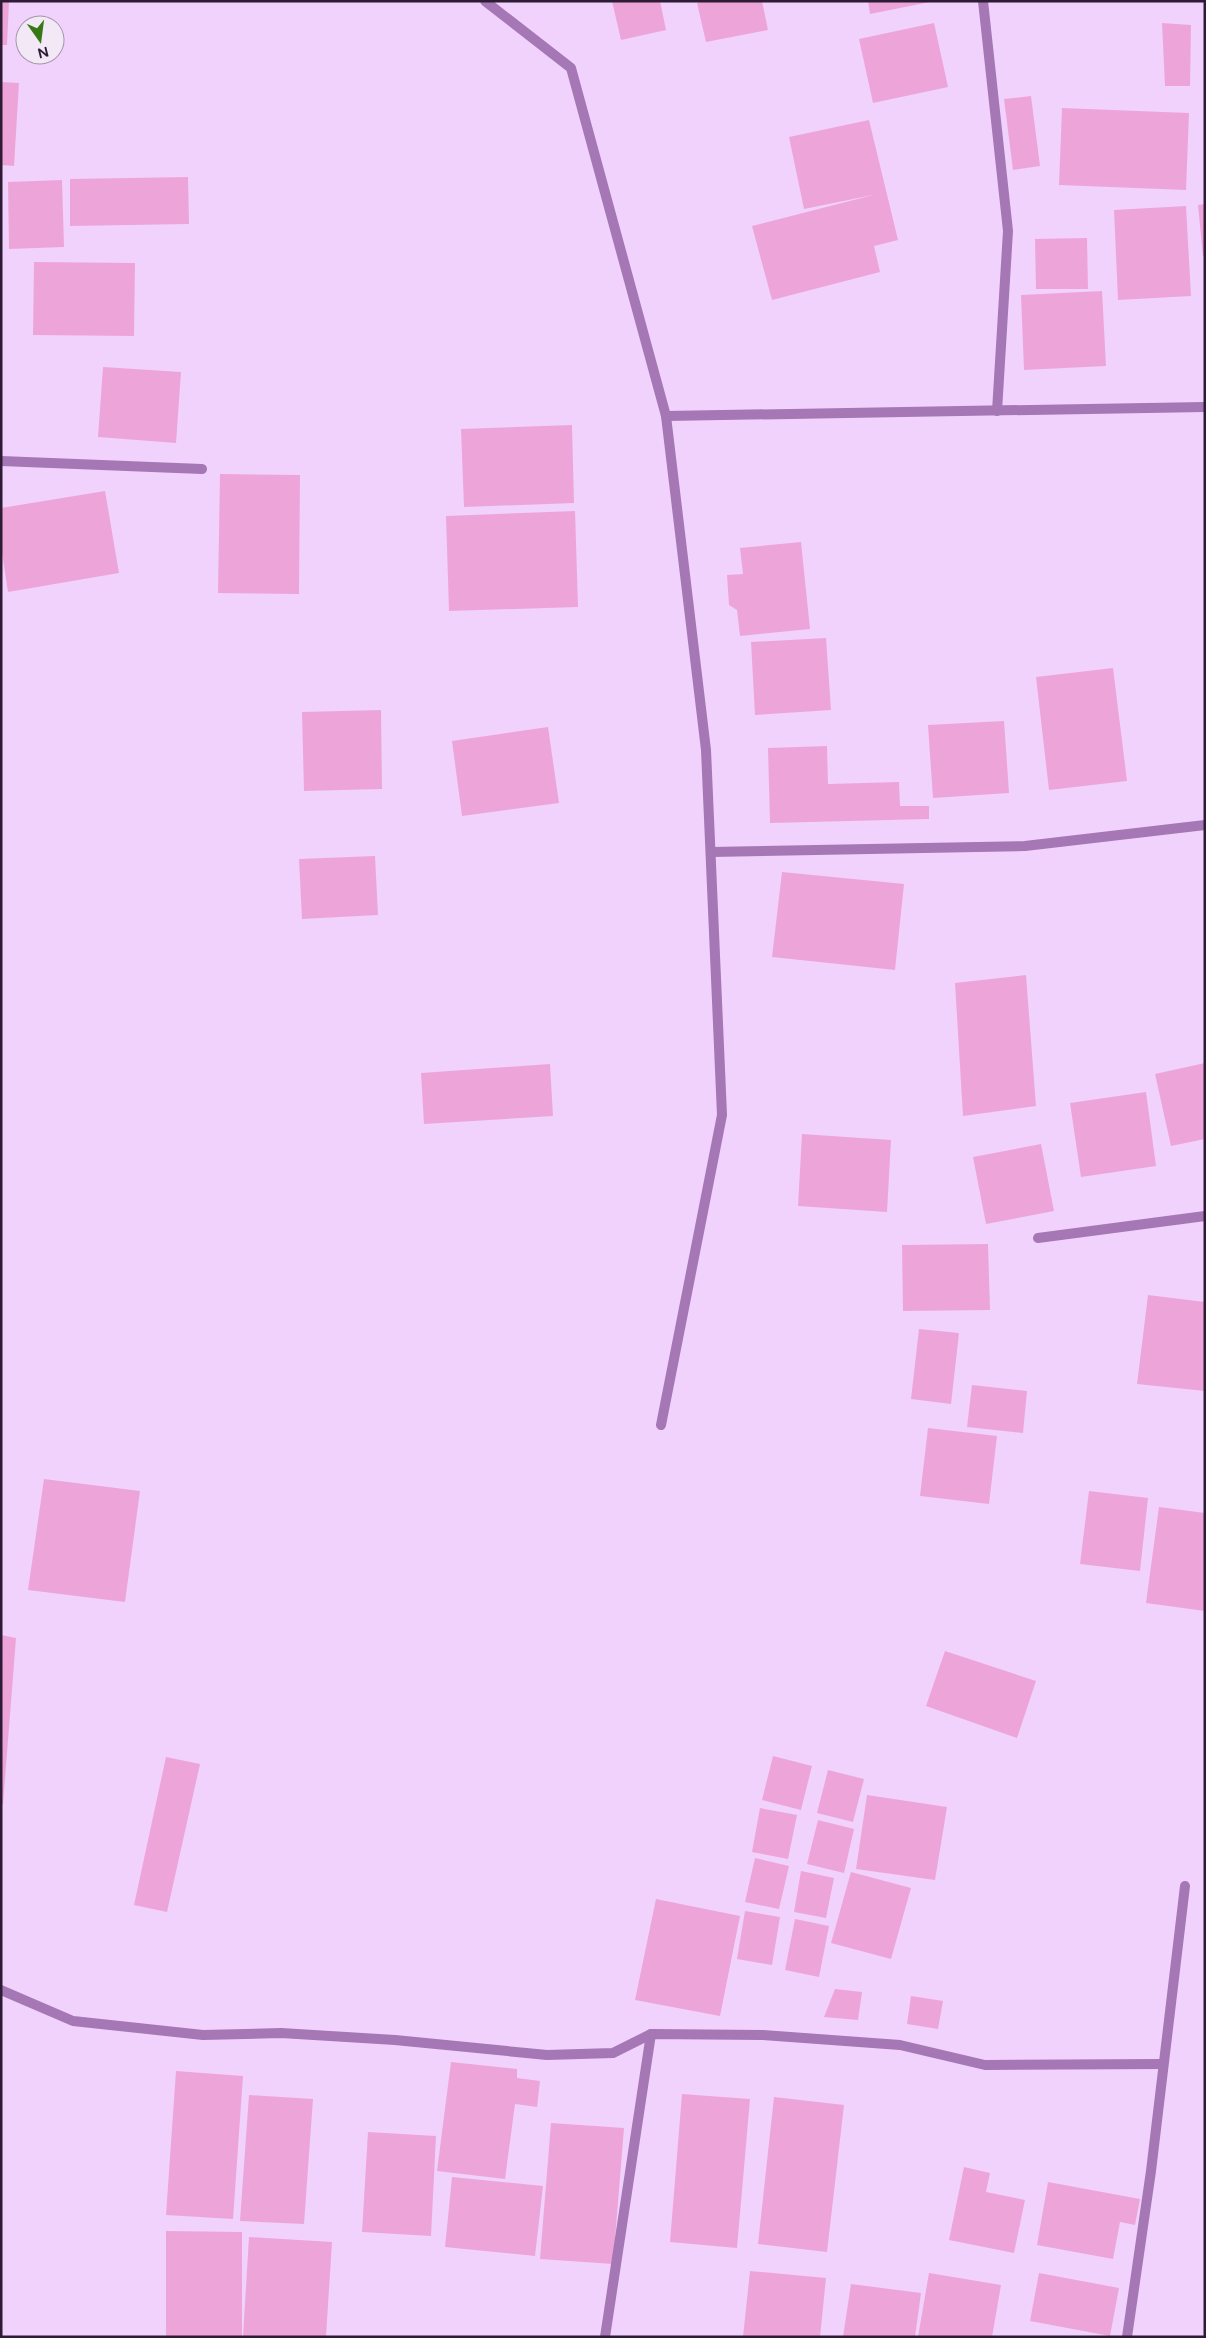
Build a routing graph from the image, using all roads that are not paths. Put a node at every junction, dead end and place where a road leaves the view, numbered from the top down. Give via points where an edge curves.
1 (485, 1) edge
2 (983, 1) edge
3 (1205, 407) edge
4 (997, 411) junction
5 (666, 416) junction
6 (1, 461) edge
7 (202, 469) dead end
8 (1205, 825) edge
9 (711, 852) junction
10 (1205, 1216) edge
11 (1038, 1238) dead end
12 (661, 1425) dead end
13 (1185, 1886) dead end
14 (1, 1990) edge
15 (651, 2034) junction
16 (1163, 2064) junction
17 (605, 2337) edge
18 (1127, 2337) edge

1 - 5 street via 571,68
2 - 4 street via 1008,231
3 - 4 street
4 - 5 street
5 - 9 street via 706,750
6 - 7 street
8 - 9 street via 1025,846
9 - 12 street via 722,1115
10 - 11 street
13 - 16 street
14 - 15 street via 73,2021 202,2036 281,2033 547,2055 613,2053
15 - 16 street via 763,2035 900,2045 985,2065
15 - 17 street
16 - 18 street

